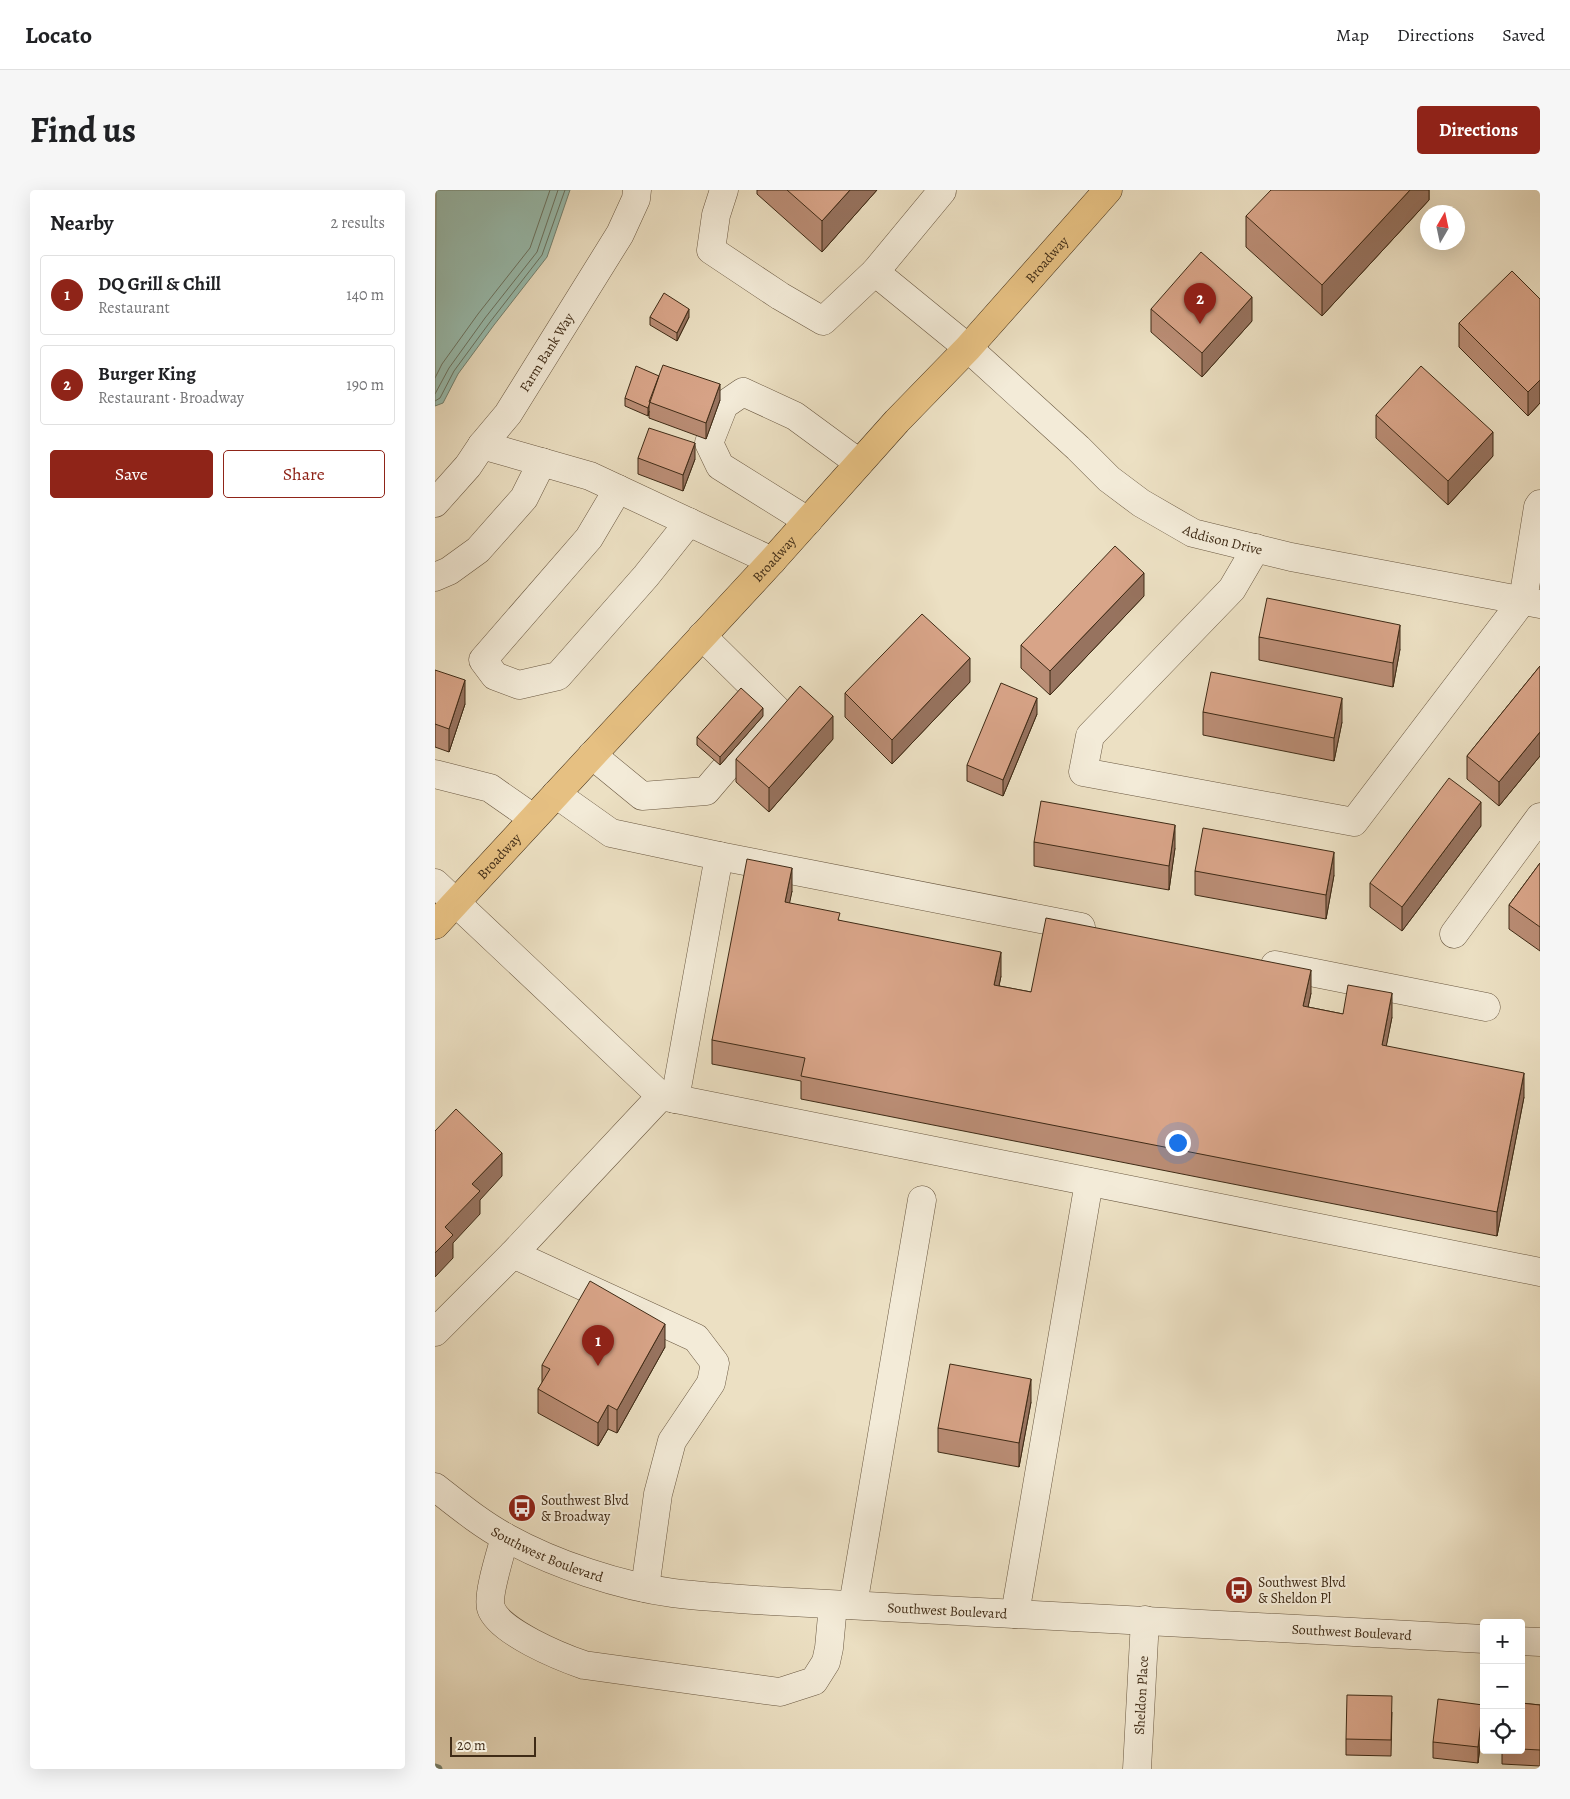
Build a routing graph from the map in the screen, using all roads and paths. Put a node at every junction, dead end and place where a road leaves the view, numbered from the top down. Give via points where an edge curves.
1 (637, 190) edge
2 (724, 190) edge
3 (1108, 190) edge
4 (942, 191) edge
5 (875, 272) junction
6 (968, 348) junction
7 (482, 445) junction
8 (542, 462) junction
9 (859, 463) junction
10 (618, 489) junction
11 (437, 498) edge
12 (1540, 504) edge
13 (808, 521) junction
14 (689, 522) junction
15 (1256, 548) junction
16 (772, 561) junction
17 (435, 578) edge
18 (1531, 602) edge
19 (702, 636) junction
20 (592, 755) junction
21 (435, 774) edge
22 (556, 794) junction
23 (1540, 817) edge
24 (533, 818) junction
25 (719, 856) junction
26 (435, 884) edge
27 (455, 904) junction
28 (435, 925) edge
29 (1107, 932) edge
30 (1454, 934) dead end
31 (1253, 961) edge
32 (1486, 1007) dead end
33 (667, 1098) junction
34 (1089, 1182) junction
35 (922, 1200) dead end
36 (513, 1254) junction
37 (1540, 1272) edge
38 (435, 1332) edge
39 (435, 1487) edge
40 (505, 1537) junction
41 (645, 1588) junction
42 (843, 1605) junction
43 (1015, 1614) junction
44 (1145, 1620) junction
45 (1480, 1639) edge
46 (1525, 1641) edge
47 (1540, 1642) edge
48 (1137, 1769) edge

1 - 7 street, Farm Bank Way via 620,234 593,280 508,414
2 - 5 street via 716,215 711,250 823,321
3 - 6 main road, Broadway
4 - 5 street
5 - 6 street, Addison Drive
6 - 9 main road, Broadway
6 - 15 street, Addison Drive via 1109,479 1141,503 1193,533
7 - 8 street
7 - 11 street, Farm Bank Way via 468,466
8 - 10 street via 590,476
8 - 17 street via 524,498 478,550
9 - 13 main road, Broadway
9 - 13 street via 795,416 743,392 724,405 709,443 720,466
10 - 14 street
10 - 14 street via 589,538 483,660 495,676 519,685 558,676
12 - 18 street via 1537,507
13 - 16 main road, Broadway
14 - 16 street
15 - 18 street, Addison Drive
15 - 18 street via 1232,589 1091,736 1083,772 1354,822
16 - 19 main road, Broadway
19 - 20 main road, Broadway
19 - 20 street via 776,709 705,791 642,796
20 - 22 main road, Broadway
21 - 24 street via 490,788
22 - 24 main road, Broadway
22 - 25 street via 611,833
23 - 30 street
24 - 27 main road, Broadway
25 - 29 street
25 - 33 street
26 - 27 street
27 - 28 main road, Broadway
27 - 33 street
31 - 32 street
33 - 34 street
33 - 36 street
34 - 37 street
34 - 43 street
35 - 42 street
36 - 38 street
36 - 41 street via 696,1338 715,1362 711,1383 672,1441 658,1494
39 - 40 street, Southwest Boulevard
40 - 41 street, Southwest Boulevard via 579,1569
40 - 42 street via 493,1582 491,1607 498,1620 553,1653 584,1666 780,1692 814,1681 826,1662
41 - 42 street, Southwest Boulevard via 684,1594
42 - 43 street, Southwest Boulevard
43 - 44 street, Southwest Boulevard
44 - 45 street, Southwest Boulevard
44 - 48 street, Sheldon Place
46 - 47 street

